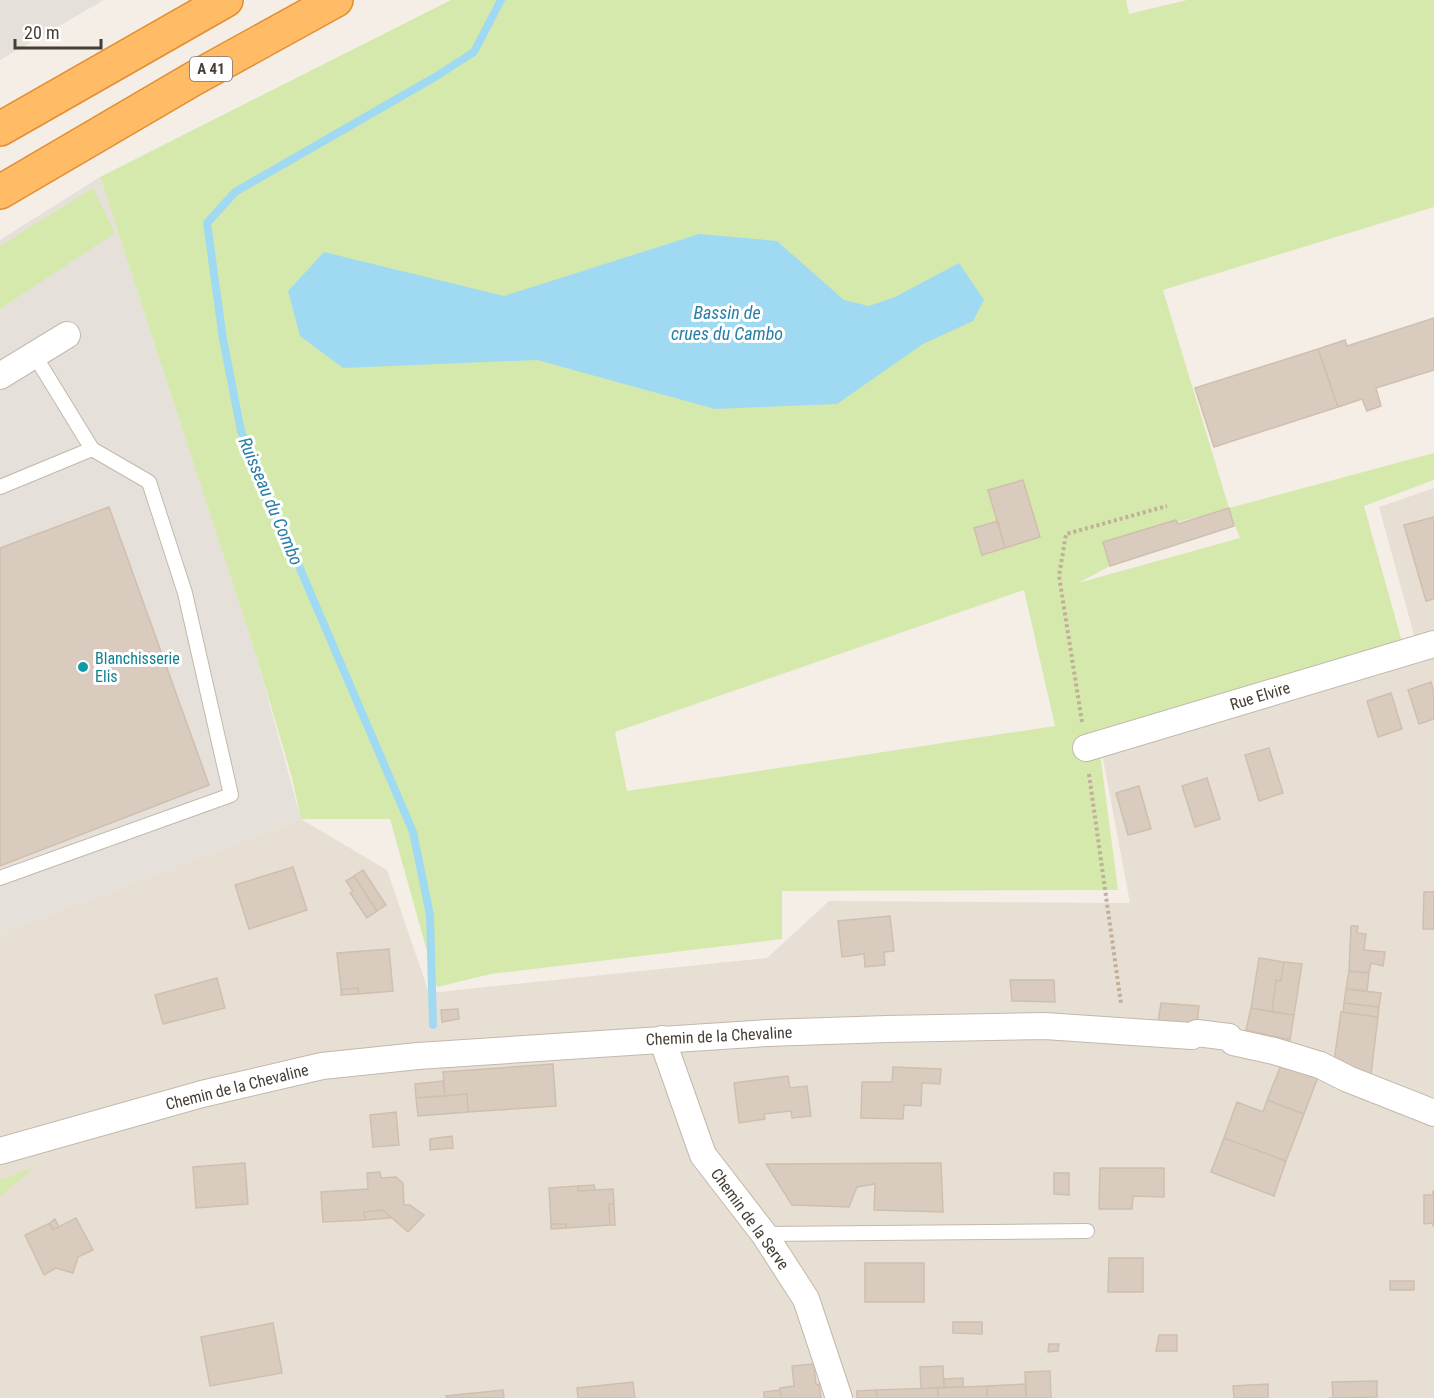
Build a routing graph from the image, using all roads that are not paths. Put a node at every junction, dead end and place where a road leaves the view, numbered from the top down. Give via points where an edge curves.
1 (226, 0) edge
2 (336, 0) edge
3 (0, 129) edge
4 (0, 192) edge
5 (67, 336) dead end
6 (35, 356) junction
7 (0, 376) edge
8 (92, 449) junction
9 (0, 487) edge
10 (1434, 644) edge
11 (1086, 748) dead end
12 (0, 878) edge
13 (662, 1039) junction
14 (1434, 1113) edge
15 (0, 1151) edge
16 (1087, 1231) dead end
17 (764, 1234) junction
18 (839, 1398) edge

1 - 3 highway
2 - 4 highway, A 41
5 - 6 street
6 - 7 street
6 - 8 lane
8 - 9 lane
8 - 12 lane via 149,482 185,593 231,795
10 - 11 street, Rue Elvire
13 - 14 street, Chemin de la Chevaline via 1045,1026 1192,1036 1197,1033 1229,1037 1233,1042 1320,1065
13 - 15 street, Chemin de la Chevaline via 322,1066 202,1094
13 - 17 street, Chemin de la Serve via 702,1155
16 - 17 lane
17 - 18 street, Chemin de la Serve via 806,1299

